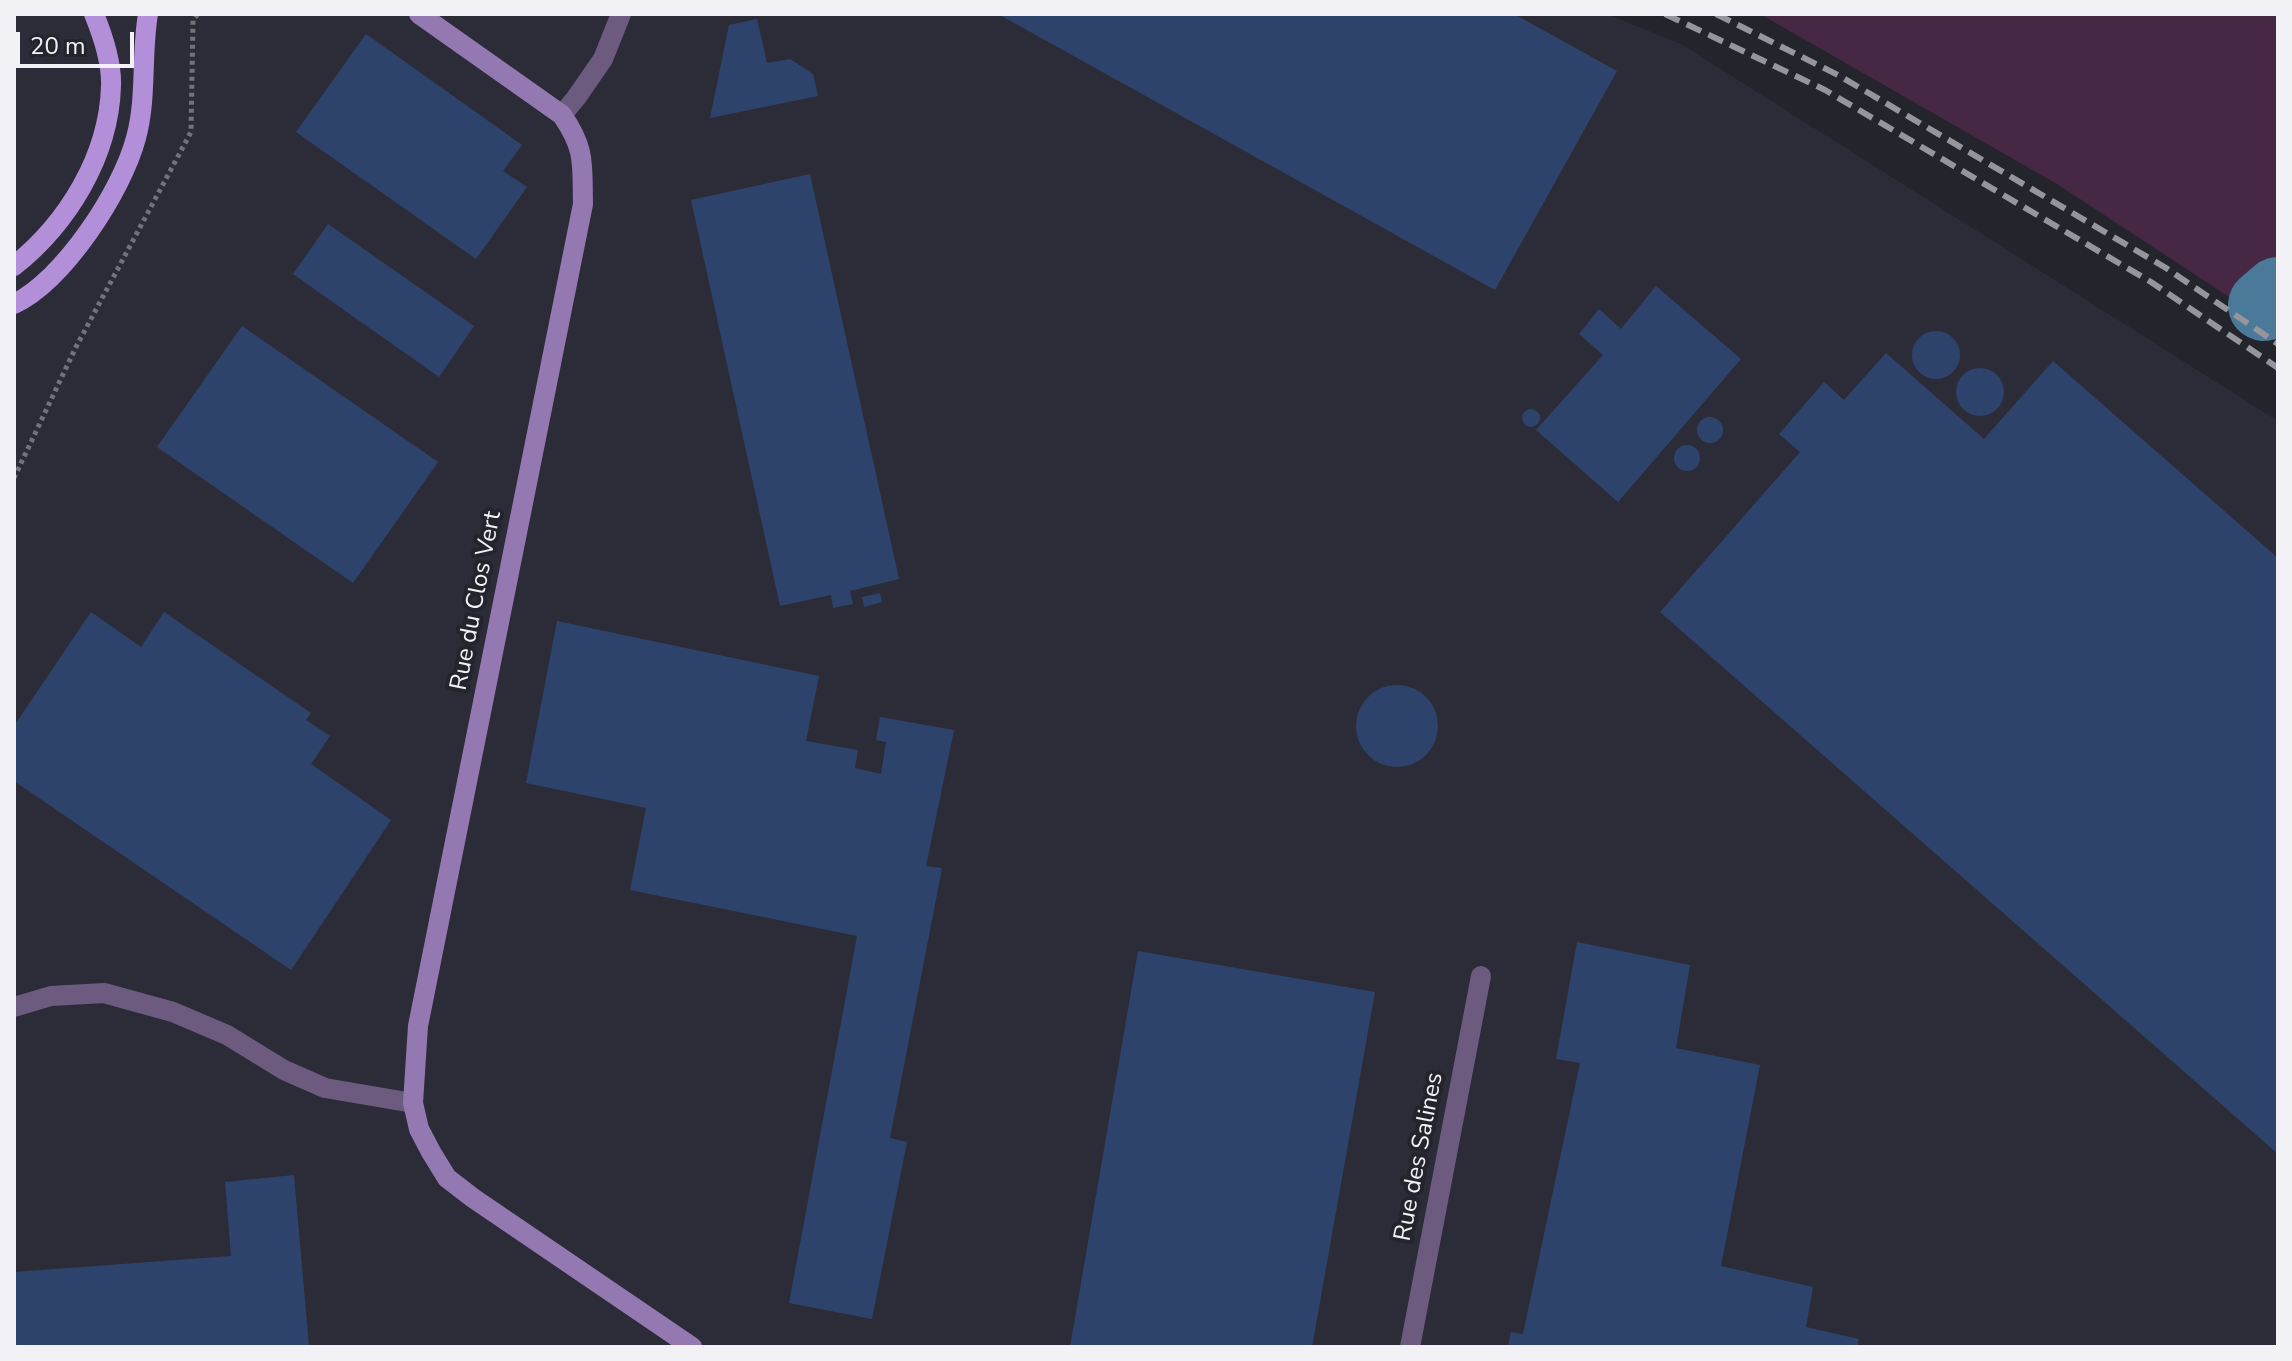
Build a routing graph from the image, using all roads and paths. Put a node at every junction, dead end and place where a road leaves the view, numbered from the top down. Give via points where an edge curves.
1 (94, 14) edge
2 (148, 14) edge
3 (198, 14) edge
4 (419, 14) edge
5 (621, 14) edge
6 (562, 115) junction
7 (14, 266) edge
8 (14, 304) edge
9 (14, 478) edge
10 (1481, 976) dead end
11 (14, 1007) edge
12 (413, 1103) junction
13 (692, 1347) edge
14 (1410, 1347) edge

1 - 7 main road via 111,84 106,128 75,199
2 - 8 main road via 136,138 121,175 100,216 56,273
3 - 9 path via 193,20 191,132 76,347
4 - 6 street, Rue du Clos Vert
5 - 6 street via 603,59
6 - 12 street, Rue du Clos Vert via 582,156 583,204 418,1026
10 - 14 street, Rue des Salines
11 - 12 street via 51,996 104,993 214,1029 325,1088
12 - 13 street via 419,1129 447,1178

